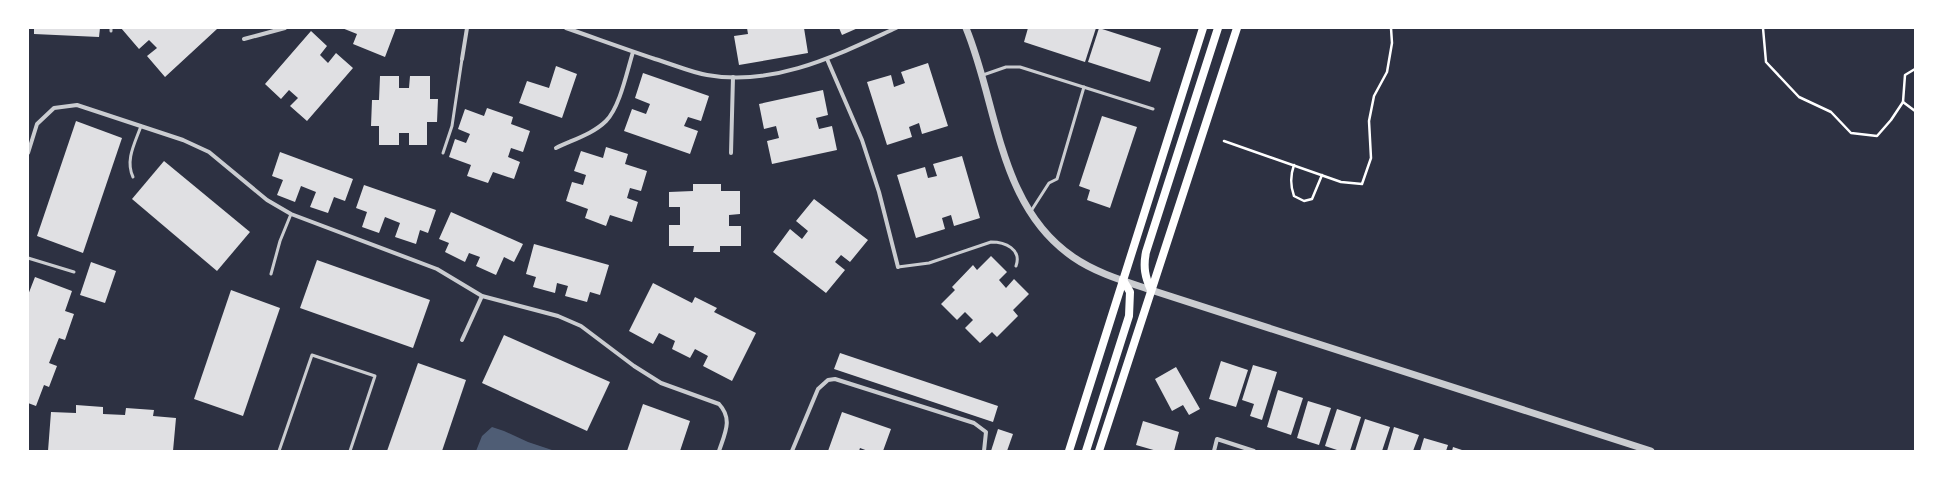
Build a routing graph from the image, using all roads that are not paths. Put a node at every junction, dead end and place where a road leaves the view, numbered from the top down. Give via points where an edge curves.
1 (285, 28) edge
2 (467, 28) edge
3 (566, 28) edge
4 (896, 28) edge
5 (966, 28) edge
6 (1203, 28) edge
7 (1218, 28) edge
8 (1237, 28) edge
9 (244, 39) dead end
10 (633, 52) junction
11 (462, 59) joint
12 (827, 59) junction
13 (983, 75) junction
14 (733, 77) junction
15 (1084, 87) junction
16 (1153, 109) dead end
17 (141, 126) junction
18 (556, 148) dead end
19 (28, 153) edge
20 (443, 153) dead end
21 (731, 153) dead end
22 (133, 177) dead end
23 (1030, 212) junction
24 (291, 214) junction
25 (28, 258) edge
26 (1016, 266) dead end
27 (898, 267) joint
28 (74, 272) dead end
29 (271, 274) dead end
30 (1123, 280) junction
31 (1151, 290) junction
32 (482, 296) junction
33 (462, 340) dead end
34 (279, 451) edge
35 (350, 451) edge
36 (719, 451) edge
37 (792, 451) edge
38 (984, 451) edge
39 (1069, 451) edge
40 (1086, 451) edge
41 (1099, 451) edge
42 (1214, 451) edge
43 (1254, 451) edge
44 (1651, 451) edge

1 - 9 street
2 - 11 street
3 - 10 street
4 - 12 street
5 - 13 street
6 - 30 main road
7 - 31 main road via 1146,252 1145,277
8 - 31 main road
10 - 14 street via 707,75
10 - 18 street via 616,105 606,121
11 - 20 lane via 452,126
12 - 14 street via 767,75
12 - 27 street via 862,140 879,192
13 - 15 lane via 1006,67 1020,67
13 - 23 street via 1009,170 1018,193
14 - 21 street
15 - 16 lane
15 - 23 lane via 1057,179 1049,183
17 - 19 street via 77,106 54,108 37,124
17 - 22 lane via 131,154 129,168
17 - 24 street via 209,152 267,200
23 - 30 street via 1055,243 1073,257
24 - 29 lane
24 - 32 street via 431,266
25 - 28 lane
26 - 27 lane via 1016,256 1010,246 991,242 929,263
30 - 31 street
30 - 39 main road
30 - 40 main road via 1130,292 1129,316
31 - 41 main road
31 - 44 street
32 - 33 street
32 - 36 street via 558,316 581,326 661,383 718,404 725,411 726,429
34 - 35 lane via 312,355 375,376
37 - 38 street via 818,389 828,380 835,380 974,423 986,432
42 - 43 street via 1217,439

